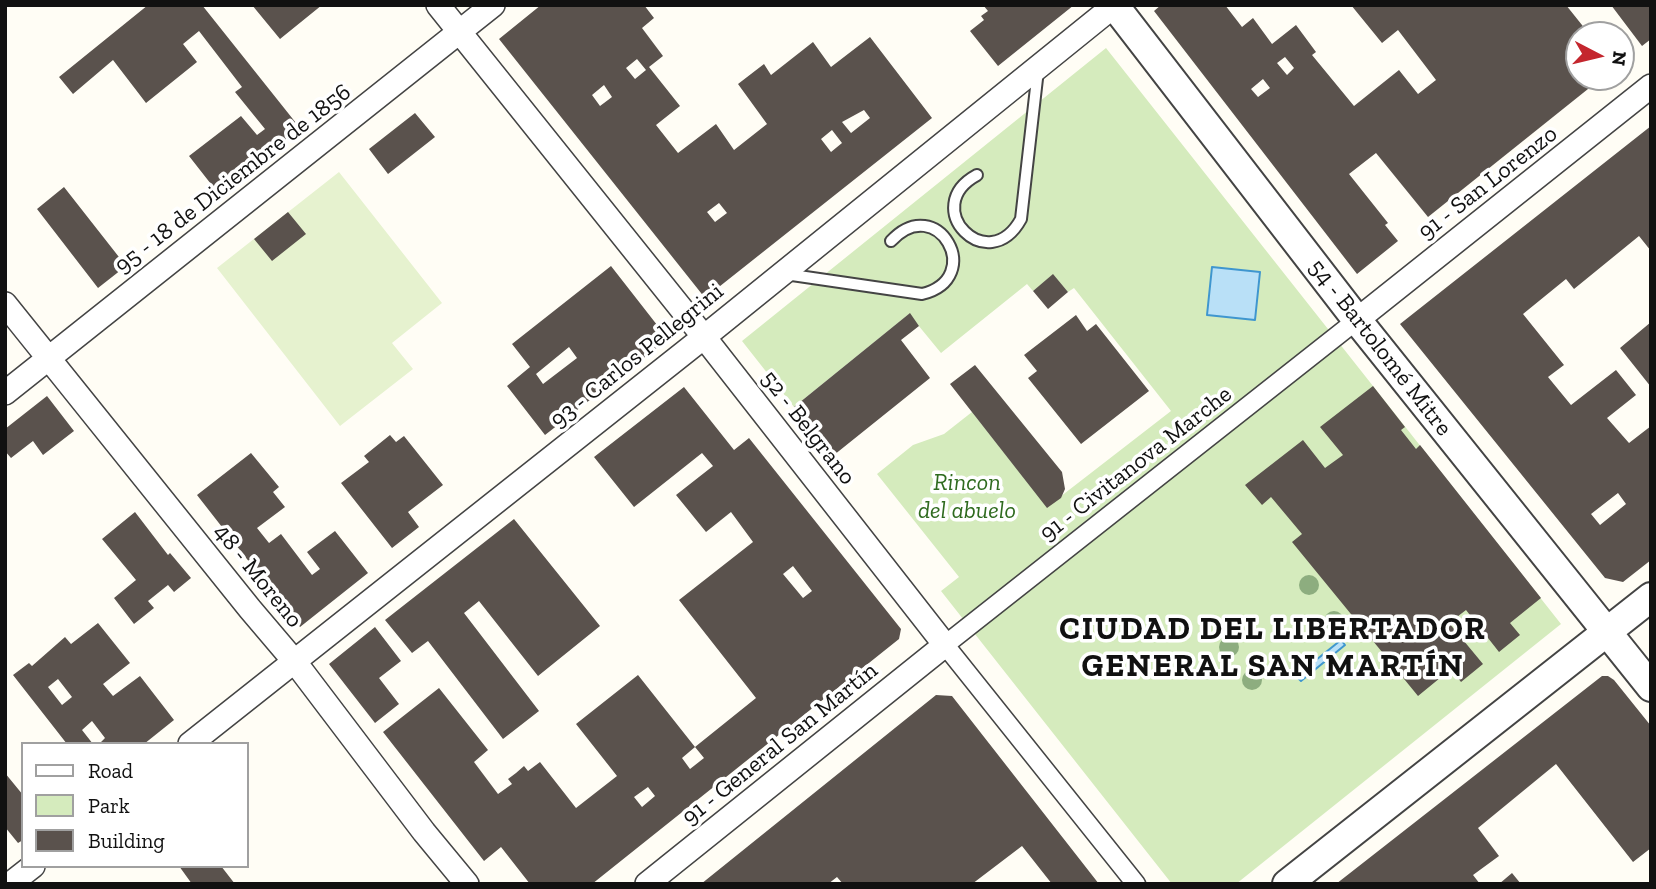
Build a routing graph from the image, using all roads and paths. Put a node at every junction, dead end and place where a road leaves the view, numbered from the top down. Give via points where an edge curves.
1 (438, 5) edge
2 (493, 5) edge
3 (1114, 5) edge
4 (459, 32) junction
5 (1038, 67) junction
6 (1651, 86) edge
7 (976, 175) dead end
8 (891, 241) dead end
9 (782, 274) junction
10 (5, 304) edge
11 (1357, 320) junction
12 (704, 337) junction
13 (48, 359) junction
14 (5, 393) edge
15 (1651, 597) edge
16 (1607, 632) junction
17 (945, 645) junction
18 (295, 662) junction
19 (1651, 687) edge
20 (193, 742) edge
21 (30, 868) edge
22 (10, 884) edge
23 (467, 884) edge
24 (647, 884) edge
25 (1136, 884) edge
26 (1287, 884) edge

1 - 4 street, 52 - Belgrano
2 - 4 street, 95 - 18 de Diciembre de 1856
3 - 5 street, 93 - Carlos Pellegrini
3 - 11 street, 54 - Bartolomé Mitre
4 - 12 street, 52 - Belgrano
4 - 13 street, 95 - 18 de Diciembre de 1856
5 - 7 lane via 1021,219 996,242 973,239 957,222 954,210 959,189
5 - 9 street, 93 - Carlos Pellegrini
6 - 11 street, 91 - San Lorenzo
8 - 9 lane via 898,233 920,225 942,234 953,254 949,277 933,292 922,294
9 - 12 street, 93 - Carlos Pellegrini
10 - 13 street, 48 - Moreno
11 - 16 street, 54 - Bartolomé Mitre
11 - 17 street, 91 - Civitanova Marche
12 - 17 street, 52 - Belgrano
12 - 18 street, 93 - Carlos Pellegrini
13 - 14 street, 95 - 18 de Diciembre de 1856
13 - 18 street, 48 - Moreno
15 - 16 street
16 - 19 street, 54 - Bartolomé Mitre
16 - 26 street
17 - 24 street, 91 - General San Martín
17 - 25 street, 52 - Belgrano
18 - 20 street, 93 - Carlos Pellegrini
18 - 23 street, 48 - Moreno
21 - 22 street

